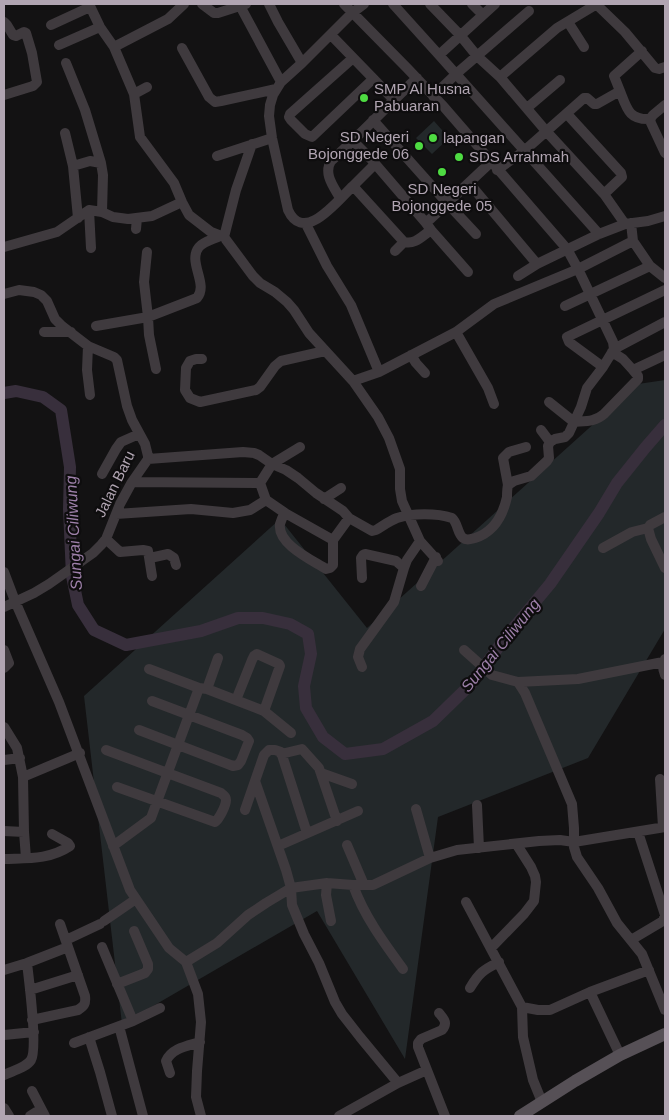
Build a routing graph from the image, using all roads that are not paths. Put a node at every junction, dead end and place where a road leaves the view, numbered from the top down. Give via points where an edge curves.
1 (184, 4) edge
2 (202, 4) edge
3 (242, 4) edge
4 (269, 4) edge
5 (344, 4) edge
6 (364, 4) edge
7 (393, 4) edge
8 (430, 4) edge
9 (472, 4) edge
10 (496, 4) edge
11 (596, 4) edge
12 (89, 6) edge
13 (529, 11) dead end
14 (352, 13) junction
15 (483, 16) junction
16 (4, 22) edge
17 (568, 22) junction
18 (51, 25) dead end
19 (100, 27) junction
20 (331, 35) junction
21 (460, 35) junction
22 (59, 45) dead end
23 (114, 47) junction
24 (584, 47) dead end
25 (182, 48) dead end
26 (642, 51) junction
27 (440, 55) junction
28 (477, 56) junction
29 (353, 58) junction
30 (66, 63) dead end
31 (302, 63) junction
32 (665, 67) edge
33 (456, 74) junction
34 (500, 77) junction
35 (417, 78) junction
36 (373, 79) junction
37 (560, 80) dead end
38 (279, 86) junction
39 (147, 87) dead end
40 (620, 91) junction
41 (134, 94) junction
42 (4, 95) edge
43 (433, 96) junction
44 (394, 100) junction
45 (665, 105) edge
46 (527, 108) junction
47 (567, 114) junction
48 (650, 119) junction
49 (373, 120) junction
50 (546, 131) junction
51 (65, 133) dead end
52 (272, 138) junction
53 (353, 141) junction
54 (252, 144) junction
55 (524, 151) junction
56 (665, 153) edge
57 (216, 156) dead end
58 (101, 163) junction
59 (375, 164) junction
60 (73, 166) junction
61 (494, 166) junction
62 (468, 183) junction
63 (354, 186) junction
64 (604, 194) junction
65 (340, 198) junction
66 (182, 202) junction
67 (447, 203) junction
68 (89, 210) junction
69 (102, 212) junction
70 (78, 218) junction
71 (137, 218) junction
72 (664, 219) edge
73 (628, 223) junction
74 (306, 224) junction
75 (428, 226) junction
76 (136, 229) dead end
77 (476, 234) dead end
78 (599, 234) junction
79 (222, 237) junction
80 (633, 241) junction
81 (404, 242) junction
82 (4, 247) edge
83 (91, 248) dead end
84 (567, 250) junction
85 (395, 251) dead end
86 (147, 252) dead end
87 (537, 264) junction
88 (650, 266) junction
89 (578, 269) junction
90 (468, 272) dead end
91 (518, 276) dead end
92 (665, 278) edge
93 (665, 290) edge
94 (4, 294) edge
95 (590, 295) junction
96 (565, 306) dead end
97 (148, 317) junction
98 (604, 321) junction
99 (665, 322) edge
100 (96, 326) dead end
101 (44, 332) dead end
102 (72, 332) junction
103 (456, 332) junction
104 (88, 349) junction
105 (613, 350) junction
106 (325, 351) junction
107 (411, 355) junction
108 (665, 355) edge
109 (202, 358) dead end
110 (603, 367) junction
111 (156, 369) dead end
112 (633, 370) junction
113 (379, 372) junction
114 (425, 373) dead end
115 (353, 381) junction
116 (90, 394) dead end
117 (549, 402) dead end
118 (494, 404) dead end
119 (574, 422) junction
120 (541, 430) dead end
121 (139, 434) junction
122 (550, 442) junction
123 (300, 447) dead end
124 (526, 447) dead end
125 (148, 459) junction
126 (272, 464) junction
127 (102, 474) dead end
128 (132, 482) junction
129 (260, 483) junction
130 (508, 485) junction
131 (342, 488) dead end
132 (324, 499) junction
133 (266, 500) junction
134 (285, 513) junction
135 (116, 514) junction
136 (408, 516) junction
137 (664, 517) edge
138 (349, 518) junction
139 (648, 528) junction
140 (106, 539) junction
141 (332, 540) junction
142 (420, 541) junction
143 (603, 548) dead end
144 (179, 551) dead end
145 (168, 554) junction
146 (150, 558) junction
147 (176, 565) dead end
148 (404, 568) junction
149 (665, 568) edge
150 (4, 572) edge
151 (152, 576) dead end
152 (362, 578) dead end
153 (422, 586) dead end
154 (15, 601) junction
155 (4, 607) edge
156 (4, 650) edge
157 (464, 650) dead end
158 (218, 658) dead end
159 (664, 661) edge
160 (4, 668) edge
161 (150, 668) dead end
162 (362, 668) dead end
163 (665, 675) edge
164 (518, 682) junction
165 (203, 688) junction
166 (236, 700) junction
167 (152, 701) dead end
168 (264, 710) junction
169 (189, 716) junction
170 (5, 729) edge
171 (139, 730) dead end
172 (291, 733) dead end
173 (178, 745) junction
174 (106, 750) dead end
175 (80, 753) junction
176 (281, 754) junction
177 (20, 758) junction
178 (4, 760) edge
179 (168, 773) junction
180 (321, 773) junction
181 (24, 777) junction
182 (660, 779) dead end
183 (255, 781) junction
184 (352, 784) dead end
185 (117, 787) dead end
186 (158, 801) junction
187 (478, 805) dead end
188 (416, 809) dead end
189 (245, 810) dead end
190 (358, 811) dead end
191 (337, 820) junction
192 (664, 827) edge
193 (4, 831) edge
194 (24, 832) junction
195 (638, 832) junction
196 (52, 834) dead end
197 (307, 834) junction
198 (574, 842) junction
199 (347, 845) dead end
200 (517, 845) junction
201 (113, 846) junction
202 (278, 846) junction
203 (479, 848) junction
204 (26, 858) junction
205 (430, 858) junction
206 (4, 859) edge
207 (327, 884) junction
208 (358, 885) junction
209 (291, 888) junction
210 (136, 900) junction
211 (466, 902) dead end
212 (330, 920) dead end
213 (60, 924) dead end
214 (134, 931) dead end
215 (631, 940) junction
216 (67, 944) junction
217 (102, 947) dead end
218 (491, 948) junction
219 (186, 962) junction
220 (499, 962) junction
221 (27, 963) junction
222 (403, 969) dead end
223 (4, 970) edge
224 (649, 970) junction
225 (78, 976) junction
226 (117, 984) junction
227 (470, 988) dead end
228 (30, 990) junction
229 (590, 992) junction
230 (522, 1007) junction
231 (160, 1008) dead end
232 (665, 1010) edge
233 (439, 1013) dead end
234 (32, 1020) junction
235 (133, 1021) junction
236 (119, 1026) junction
237 (34, 1032) junction
238 (665, 1034) edge
239 (4, 1035) edge
240 (89, 1037) junction
241 (200, 1042) junction
242 (74, 1043) dead end
243 (620, 1055) junction
244 (4, 1065) edge
245 (427, 1070) junction
246 (170, 1072) dead end
247 (4, 1075) edge
248 (398, 1083) junction
249 (32, 1091) dead end
250 (4, 1108) edge
251 (538, 1109) edge
252 (44, 1113) edge
253 (351, 1114) edge
254 (9, 1116) edge
255 (30, 1116) edge
256 (112, 1116) edge
257 (143, 1116) edge
258 (201, 1116) edge
259 (339, 1116) edge
260 (445, 1116) edge
261 (520, 1116) edge

1 - 23 street via 168,19
2 - 3 street via 214,13
3 - 38 street
4 - 31 street
5 - 14 street
6 - 14 street
7 - 27 street
8 - 21 street
9 - 15 street
10 - 15 street
11 - 17 street
11 - 26 street
12 - 18 street
12 - 19 street
13 - 28 street
14 - 20 street
14 - 35 street
15 - 21 street
16 - 42 street via 13,35 26,33 37,82
17 - 24 street
17 - 34 street
19 - 22 street
19 - 23 street
20 - 29 street
20 - 31 street
21 - 27 street
21 - 28 street
23 - 41 street
25 - 38 street via 209,97 215,102
26 - 32 street via 655,68
26 - 40 street via 614,76
27 - 33 street
28 - 33 street
28 - 34 street
29 - 36 street
29 - 36 street via 290,114 291,120 312,137
30 - 58 street
31 - 38 street
33 - 43 street
33 - 55 street
34 - 46 street
35 - 43 street
35 - 44 street
36 - 44 street
37 - 46 street
38 - 52 street via 270,105
39 - 41 street
40 - 47 street via 597,104 584,98
40 - 48 street via 635,118
41 - 66 street via 140,137 174,183
43 - 61 street
44 - 49 street
45 - 48 street
46 - 50 street
47 - 50 street
47 - 64 street via 621,173 622,177
48 - 56 street
49 - 53 street
49 - 67 street
50 - 55 street
50 - 64 street
51 - 60 street
52 - 54 street
52 - 74 street via 288,210 297,222
53 - 59 street
53 - 65 street via 328,169
54 - 57 street
54 - 79 street
55 - 61 street
55 - 78 street
58 - 60 street via 90,161
58 - 69 street
59 - 63 street
59 - 75 street
60 - 70 street
61 - 62 street
61 - 84 street
62 - 67 street
62 - 87 street
63 - 65 street
63 - 81 street
64 - 73 street
65 - 74 street via 324,215
66 - 71 street via 152,216
66 - 79 street via 189,215
67 - 75 street
67 - 77 street
68 - 69 street
68 - 70 street
68 - 83 street
69 - 71 street via 113,218
70 - 82 street via 57,232
71 - 76 street
72 - 73 street
73 - 78 street
73 - 80 street
74 - 113 street via 352,305
75 - 81 street via 413,243
75 - 90 street
78 - 84 street
79 - 97 street via 202,244 197,251 201,289 197,298
79 - 106 street via 260,283 287,302
80 - 88 street
80 - 89 street
81 - 85 street
84 - 87 street
84 - 89 street
86 - 97 street via 144,282
87 - 91 street
88 - 92 street
88 - 95 street
89 - 95 street
89 - 103 street via 494,304
93 - 98 street
94 - 102 street, Jalan Baru via 19,290 41,295 50,304 55,319
95 - 96 street
95 - 98 street
97 - 100 street
97 - 111 street
98 - 105 street
98 - 110 street via 567,337 569,342
99 - 105 street
101 - 102 street
102 - 104 street, Jalan Baru
103 - 107 street
103 - 118 street
104 - 116 street
104 - 121 street, Jalan Baru via 117,360 127,406
105 - 110 street
105 - 112 street
106 - 109 street via 280,361 256,390 200,402 190,398 185,390 186,368 190,361
106 - 115 street
107 - 113 street
107 - 114 street
108 - 112 street
110 - 119 street via 587,388
112 - 119 street via 638,378 599,419
113 - 115 street
115 - 136 street via 389,438 400,469 402,501
117 - 119 street
119 - 122 street via 565,437
120 - 122 street
121 - 125 street, Jalan Baru
121 - 127 street via 121,442
122 - 130 street via 549,458 544,465 531,476
123 - 126 street
124 - 130 street via 509,452 503,458
125 - 126 street via 243,452 259,455
125 - 128 street, Jalan Baru
126 - 129 street
126 - 132 street via 298,478
128 - 129 street
128 - 135 street, Jalan Baru
129 - 133 street
130 - 136 street via 498,521 475,538 466,540 455,520 448,516
131 - 132 street
132 - 138 street
133 - 134 street
133 - 135 street via 250,510 233,513 192,508
134 - 141 street
134 - 141 street via 280,525 286,541 326,569 333,565
135 - 140 street, Jalan Baru
136 - 138 street via 399,517 372,531
136 - 142 street
137 - 139 street
138 - 141 street
139 - 143 street via 632,532
139 - 149 street
140 - 146 street via 120,552 147,550
140 - 154 street, Jalan Baru via 93,553 49,584
142 - 148 street
142 - 153 street via 437,559
144 - 145 street
145 - 146 street
145 - 147 street
146 - 151 street
148 - 152 street via 396,561 365,554 361,558
148 - 162 street via 394,602 360,649 358,658
150 - 154 street
154 - 155 street, Jalan Baru
154 - 175 street
156 - 160 street via 9,663
157 - 164 street via 492,675
158 - 165 street
159 - 163 street
159 - 164 street via 578,678
161 - 165 street
164 - 198 street via 572,804
165 - 166 street
165 - 169 street
166 - 168 street
166 - 168 street via 256,654 280,666
167 - 169 street
168 - 172 street
169 - 173 street
169 - 173 street via 247,738 241,761 238,766 233,766
170 - 177 street
171 - 173 street
173 - 179 street
174 - 179 street
175 - 181 street
175 - 201 street
176 - 180 street via 302,749
176 - 183 street via 267,750
176 - 197 street
177 - 178 street
177 - 181 street
179 - 186 street
179 - 186 street via 225,796 223,809 214,822
180 - 184 street
180 - 191 street
181 - 194 street
182 - 192 street
183 - 189 street
183 - 202 street
185 - 186 street
186 - 201 street via 151,818
187 - 203 street
188 - 205 street
190 - 191 street
191 - 197 street
192 - 195 street
193 - 194 street
194 - 204 street
195 - 198 street
195 - 215 street via 665,916
196 - 204 street via 70,846 44,857
197 - 202 street
198 - 200 street via 560,840
198 - 215 street via 577,857
199 - 208 street
200 - 203 street
200 - 218 street via 535,876 534,901
201 - 210 street
202 - 209 street
203 - 205 street
204 - 206 street
205 - 208 street via 373,885
207 - 208 street
207 - 209 street
207 - 212 street
208 - 222 street via 367,915
209 - 219 street via 248,915 217,943
209 - 248 street via 292,906 342,1014
210 - 216 street
210 - 219 street via 169,948
211 - 218 street
213 - 216 street
214 - 226 street via 148,969
215 - 224 street
216 - 221 street
216 - 225 street
217 - 226 street
218 - 220 street
219 - 241 street via 198,994
220 - 227 street via 478,974
220 - 230 street
221 - 223 street
221 - 228 street
224 - 229 street
224 - 232 street
225 - 228 street
225 - 234 street via 85,996 84,1006
226 - 235 street
228 - 234 street
229 - 230 street via 550,1010
229 - 243 street
230 - 251 street via 523,1037
231 - 235 street
233 - 245 street via 446,1024 442,1030 418,1043
234 - 237 street
235 - 236 street
236 - 240 street
236 - 257 street
237 - 239 street
237 - 247 street via 30,1063
238 - 243 main road
240 - 242 street
240 - 256 street
241 - 246 street via 169,1055 166,1061
241 - 258 street via 196,1097
243 - 251 main road via 575,1081
244 - 247 street
245 - 248 street
245 - 260 street
248 - 253 street
249 - 252 street
250 - 254 street
251 - 261 main road
252 - 255 street
253 - 259 street

